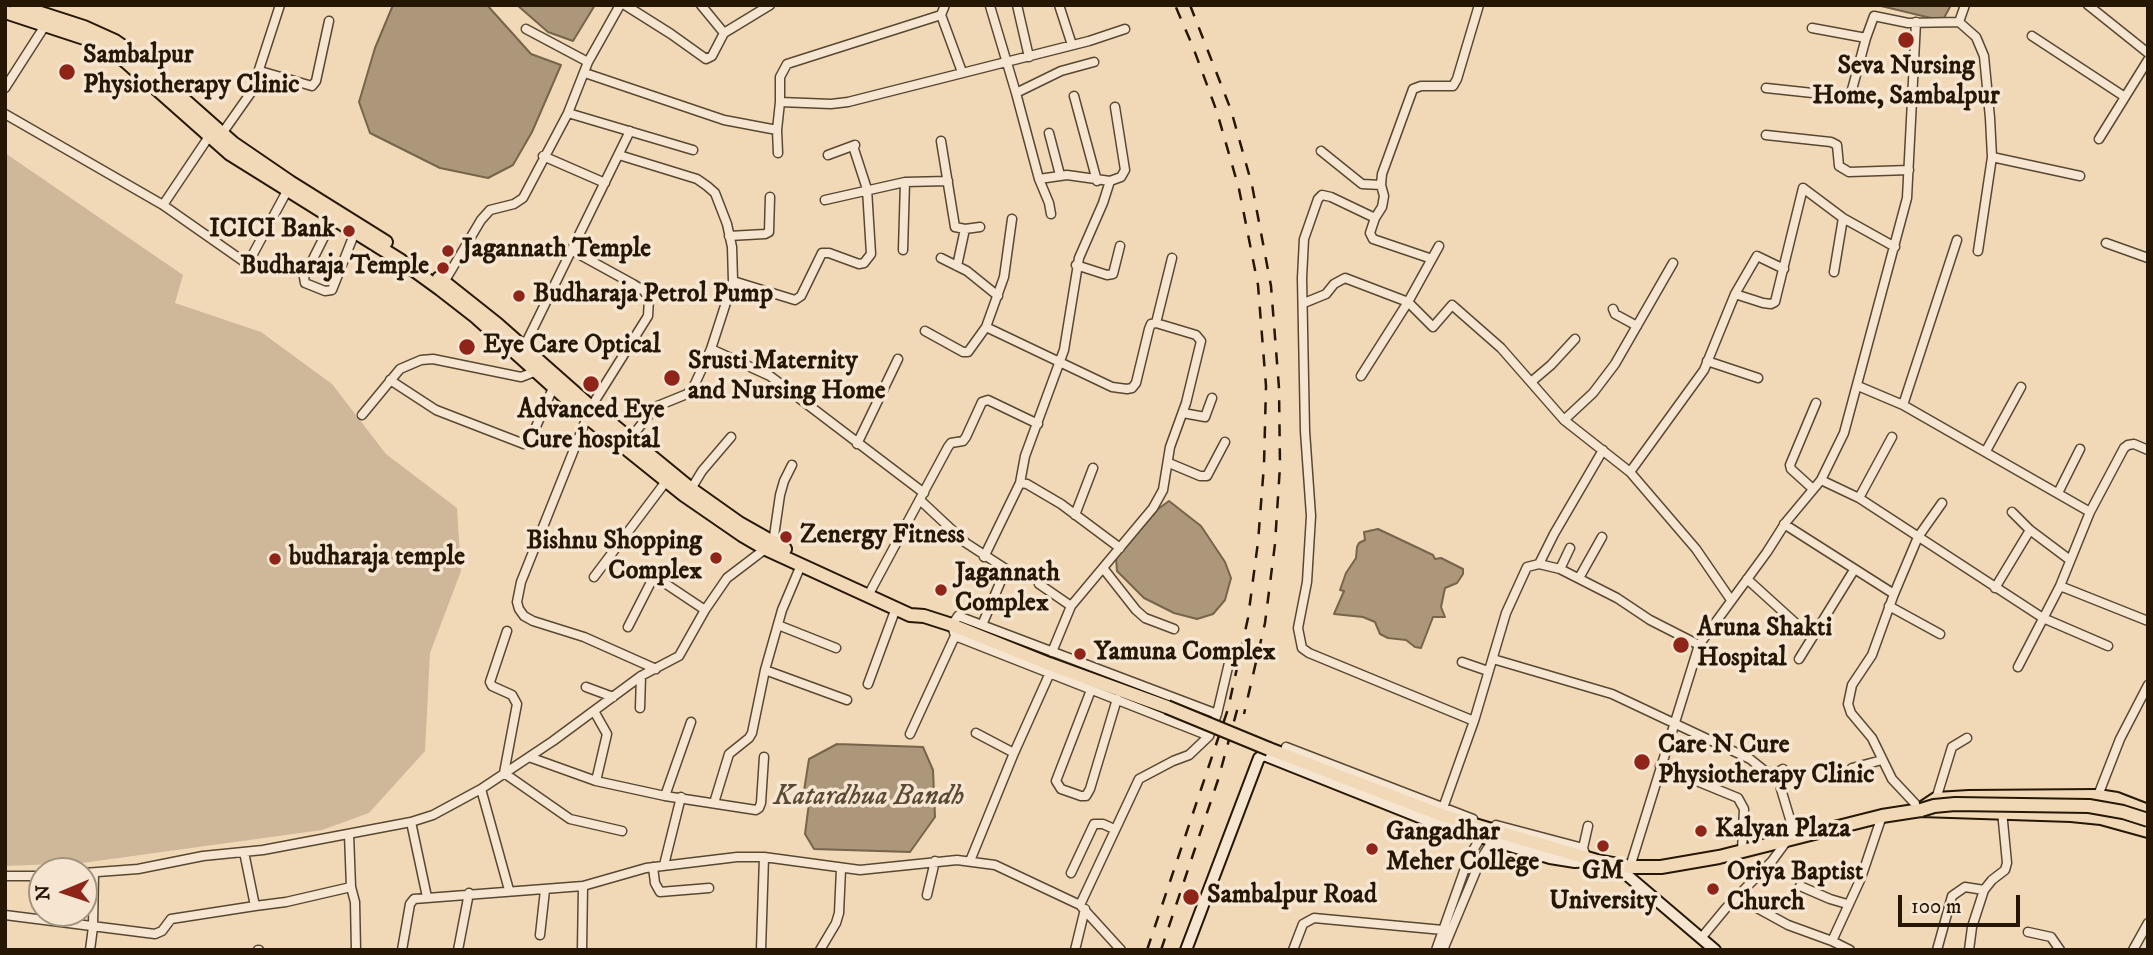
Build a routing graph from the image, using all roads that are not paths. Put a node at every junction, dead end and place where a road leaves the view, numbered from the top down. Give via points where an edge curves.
1 (280, 5) edge
2 (623, 5) edge
3 (701, 5) edge
4 (770, 5) edge
5 (945, 5) edge
6 (1017, 5) edge
7 (1059, 5) edge
8 (1479, 5) edge
9 (1965, 5) edge
10 (2088, 5) edge
11 (21, 6) edge
12 (990, 6) edge
13 (5, 12) edge
14 (941, 15) junction
15 (329, 21) dead end
16 (1916, 22) junction
17 (1959, 22) junction
18 (46, 24) junction
19 (1812, 28) dead end
20 (526, 29) dead end
21 (1125, 29) dead end
22 (724, 33) junction
23 (2032, 36) dead end
24 (1866, 38) junction
25 (1072, 45) junction
26 (2148, 53) edge
27 (1028, 57) junction
28 (2148, 60) edge
29 (588, 61) junction
30 (1006, 62) junction
31 (1094, 62) dead end
32 (260, 71) junction
33 (962, 72) junction
34 (585, 73) junction
35 (5, 88) edge
36 (1766, 88) dead end
37 (1016, 93) junction
38 (1074, 96) dead end
39 (2124, 97) junction
40 (780, 102) junction
41 (1115, 107) dead end
42 (568, 113) junction
43 (5, 114) edge
44 (777, 130) junction
45 (630, 131) junction
46 (1049, 133) dead end
47 (215, 135) junction
48 (1766, 135) dead end
49 (2099, 139) dead end
50 (942, 141) dead end
51 (693, 150) dead end
52 (1321, 151) dead end
53 (778, 153) dead end
54 (619, 155) junction
55 (828, 155) dead end
56 (543, 156) junction
57 (1992, 157) junction
58 (1909, 170) junction
59 (1060, 175) junction
60 (2080, 176) dead end
61 (1039, 179) junction
62 (948, 181) junction
63 (1097, 181) junction
64 (1110, 181) junction
65 (905, 182) junction
66 (605, 183) junction
67 (1381, 185) junction
68 (867, 189) junction
69 (286, 191) junction
70 (770, 197) dead end
71 (825, 200) dead end
72 (163, 205) junction
73 (1051, 214) dead end
74 (1375, 218) junction
75 (1843, 218) junction
76 (333, 219) junction
77 (1012, 219) dead end
78 (980, 227) dead end
79 (965, 229) junction
80 (355, 232) junction
81 (729, 236) junction
82 (1957, 240) dead end
83 (2106, 243) dead end
84 (1896, 245) junction
85 (1120, 246) dead end
86 (1439, 246) dead end
87 (903, 250) dead end
88 (573, 251) junction
89 (1978, 251) dead end
90 (941, 258) dead end
91 (1172, 258) dead end
92 (2148, 258) edge
93 (1432, 259) junction
94 (1673, 263) dead end
95 (1076, 265) junction
96 (957, 266) junction
97 (1784, 268) junction
98 (1833, 272) dead end
99 (733, 281) junction
100 (442, 286) junction
101 (1735, 294) junction
102 (998, 296) junction
103 (1408, 302) junction
104 (1304, 303) junction
105 (1613, 309) dead end
106 (1156, 323) junction
107 (1637, 326) junction
108 (986, 327) junction
109 (925, 331) dead end
110 (1575, 339) dead end
111 (524, 347) junction
112 (711, 349) junction
113 (898, 359) dead end
114 (1061, 361) junction
115 (1707, 361) junction
116 (534, 372) junction
117 (1361, 376) dead end
118 (1758, 378) dead end
119 (390, 380) junction
120 (1531, 382) junction
121 (1858, 386) junction
122 (2021, 387) dead end
123 (553, 388) junction
124 (1212, 398) dead end
125 (1816, 403) dead end
126 (1903, 405) junction
127 (589, 412) junction
128 (1183, 413) junction
129 (362, 415) dead end
130 (1564, 421) junction
131 (1038, 424) junction
132 (731, 437) dead end
133 (1892, 437) dead end
134 (630, 439) junction
135 (1225, 442) dead end
136 (857, 444) junction
137 (2080, 449) dead end
138 (1603, 450) junction
139 (2148, 450) edge
140 (1986, 451) junction
141 (1168, 463) junction
142 (792, 466) dead end
143 (1093, 468) dead end
144 (1630, 472) junction
145 (667, 480) junction
146 (1821, 480) junction
147 (1020, 483) junction
148 (691, 489) junction
149 (1813, 489) junction
150 (2058, 494) junction
151 (922, 496) junction
152 (1859, 498) junction
153 (1942, 503) dead end
154 (2012, 512) dead end
155 (2090, 512) junction
156 (1075, 515) junction
157 (1784, 524) junction
158 (2030, 530) junction
159 (1602, 537) dead end
160 (1918, 537) junction
161 (770, 546) junction
162 (1121, 548) junction
163 (1570, 548) dead end
164 (984, 556) junction
165 (2070, 560) junction
166 (1539, 564) junction
167 (801, 565) junction
168 (1103, 568) junction
169 (1560, 569) junction
170 (1854, 570) junction
171 (594, 578) dead end
172 (1579, 578) junction
173 (1747, 579) junction
174 (1039, 584) dead end
175 (2060, 586) junction
176 (1995, 588) junction
177 (871, 590) junction
178 (1894, 594) junction
179 (1731, 600) junction
180 (1072, 606) junction
181 (1889, 606) junction
182 (896, 608) junction
183 (705, 610) junction
184 (924, 616) junction
185 (2043, 618) junction
186 (2148, 621) edge
187 (778, 625) junction
188 (982, 625) junction
189 (628, 627) dead end
190 (1174, 629) dead end
191 (507, 631) dead end
192 (958, 631) junction
193 (1940, 634) dead end
194 (1812, 638) junction
195 (1699, 645) junction
196 (2108, 646) dead end
197 (836, 648) dead end
198 (1231, 650) dead end
199 (1052, 652) junction
200 (1493, 659) junction
201 (1799, 660) dead end
202 (1462, 662) dead end
203 (2018, 667) dead end
204 (656, 669) junction
205 (765, 670) junction
206 (1488, 671) junction
207 (1049, 675) junction
208 (641, 676) junction
209 (868, 684) dead end
210 (2148, 685) edge
211 (586, 687) dead end
212 (1091, 690) junction
213 (613, 696) junction
214 (1117, 699) junction
215 (2144, 699) edge
216 (847, 700) dead end
217 (639, 708) dead end
218 (594, 711) junction
219 (1217, 714) junction
220 (1474, 721) junction
221 (691, 722) dead end
222 (1674, 722) junction
223 (976, 733) dead end
224 (910, 734) dead end
225 (1209, 736) junction
226 (1967, 738) dead end
227 (1286, 747) dead end
228 (1014, 753) junction
229 (529, 757) junction
230 (764, 757) dead end
231 (1882, 760) junction
232 (1660, 766) junction
233 (1852, 768) dead end
234 (1783, 769) dead end
235 (504, 773) junction
236 (596, 781) junction
237 (481, 789) junction
238 (1781, 789) dead end
239 (665, 796) junction
240 (2098, 796) junction
241 (681, 797) junction
242 (2001, 797) junction
243 (1936, 799) junction
244 (715, 803) junction
245 (1443, 808) junction
246 (1922, 810) junction
247 (2148, 811) edge
248 (2003, 813) junction
249 (1882, 816) junction
250 (2089, 817) junction
251 (2148, 820) edge
252 (411, 822) junction
253 (1588, 826) dead end
254 (1114, 829) junction
255 (622, 831) dead end
256 (2148, 831) edge
257 (349, 834) junction
258 (1481, 837) junction
259 (1493, 840) junction
260 (1791, 840) junction
261 (1742, 851) junction
262 (244, 852) junction
263 (1587, 856) junction
264 (764, 857) junction
265 (934, 861) junction
266 (970, 861) junction
267 (1614, 864) junction
268 (664, 865) junction
269 (653, 867) junction
270 (1630, 867) junction
271 (841, 869) junction
272 (98, 872) edge
273 (1071, 873) dead end
274 (5, 876) edge
275 (28, 876) edge
276 (583, 886) junction
277 (1800, 886) dead end
278 (351, 887) junction
279 (709, 888) dead end
280 (509, 890) junction
281 (545, 890) junction
282 (1984, 890) junction
283 (469, 893) junction
284 (927, 895) dead end
285 (427, 897) junction
286 (1737, 897) junction
287 (1847, 904) junction
288 (255, 906) junction
289 (1083, 907) junction
290 (5, 915) edge
291 (28, 918) edge
292 (2148, 923) edge
293 (93, 927) joint
294 (1443, 930) junction
295 (2028, 932) dead end
296 (540, 936) dead end
297 (1702, 937) junction
298 (1832, 942) junction
299 (353, 949) edge
300 (90, 950) edge
301 (402, 950) edge
302 (458, 950) edge
303 (582, 950) edge
304 (761, 950) edge
305 (820, 950) edge
306 (1075, 950) edge
307 (1121, 950) edge
308 (1186, 950) edge
309 (1293, 950) edge
310 (1436, 950) edge
311 (1443, 950) edge
312 (1715, 950) edge
313 (1850, 950) edge
314 (1937, 950) edge
315 (1969, 950) edge
316 (2060, 950) edge
317 (2133, 950) edge

1 - 32 street
2 - 22 street via 706,59
2 - 29 street
3 - 22 street
4 - 22 street
5 - 14 street
6 - 27 street
7 - 25 street
8 - 67 street via 1453,86 1413,89
9 - 17 street
10 - 26 street
11 - 47 main road via 115,41
12 - 30 street
13 - 18 main road
14 - 33 street
14 - 40 street via 787,64 780,77
15 - 32 street via 312,86
16 - 17 street
16 - 24 street via 1874,16
16 - 58 street
17 - 57 street via 1976,37 1984,55
18 - 35 street
18 - 47 main road via 90,40 124,60
19 - 24 street
20 - 29 street
21 - 25 street
23 - 39 street
24 - 36 street via 1850,97
25 - 27 street
27 - 30 street
28 - 39 street
29 - 34 street
30 - 33 street
30 - 37 street
31 - 37 street via 1060,71
32 - 47 street via 252,91
33 - 40 street via 831,104
34 - 42 street
34 - 44 street via 724,120
37 - 61 street
38 - 63 street
39 - 49 street
40 - 44 street
41 - 64 street via 1125,170
42 - 45 street
42 - 56 street
43 - 72 street
44 - 53 street
45 - 51 street
45 - 54 street
46 - 59 street
47 - 69 main road via 255,172
47 - 72 street
47 - 100 main road via 359,223
48 - 58 street via 1831,142 1837,145 1839,166 1849,173
50 - 62 street
52 - 67 street via 1362,184
54 - 66 street
54 - 81 street via 698,179 715,193
55 - 68 street via 855,145
56 - 66 street
56 - 100 street via 523,198 490,210
57 - 60 street
57 - 89 street
58 - 84 street
59 - 61 street
59 - 63 street
61 - 73 street
62 - 65 street
62 - 79 street via 955,227
63 - 64 street
64 - 95 street
65 - 68 street
65 - 87 street
66 - 88 street
67 - 74 street via 1382,207
68 - 71 street
68 - 99 street via 870,254 864,263 822,253 795,300
69 - 72 street via 247,261
69 - 76 main road
70 - 81 street via 769,232
74 - 93 street via 1370,233 1373,239
74 - 104 street via 1322,195 1304,239
75 - 84 street
75 - 97 street via 1803,188
75 - 98 street
76 - 80 main road
76 - 80 street via 305,283 332,290
77 - 102 street
78 - 79 street
79 - 96 street
80 - 100 main road
81 - 99 street
82 - 126 street
83 - 92 street
84 - 121 street
85 - 95 street via 1112,274
86 - 93 street
88 - 111 street
88 - 127 street via 634,284 649,299 648,316
90 - 96 street
91 - 106 street
93 - 103 street
94 - 107 street
95 - 114 street
96 - 102 street
97 - 101 street via 1756,256
97 - 101 street via 1775,302
99 - 112 street
100 - 111 main road
100 - 116 main road
101 - 115 street
102 - 108 street
103 - 104 street via 1345,278 1326,294
103 - 117 street
103 - 120 street via 1433,327 1452,305
104 - 220 street via 1311,516 1298,628 1302,648
105 - 107 street
106 - 114 street via 1149,329 1132,388 1112,387
106 - 128 street via 1196,335 1201,341
107 - 130 street via 1593,393
108 - 109 street via 968,352
108 - 114 street
110 - 120 street
111 - 127 main road
112 - 134 street via 693,388 656,407
112 - 136 street via 770,376
113 - 136 street
114 - 131 street
115 - 118 street
115 - 144 street
116 - 119 street via 521,377 421,359
116 - 123 main road
119 - 123 street via 436,410 524,444
119 - 129 street
120 - 130 street
121 - 126 street
121 - 146 street via 1844,433
122 - 140 street
123 - 127 main road
124 - 128 street via 1205,417
125 - 149 street via 1790,465
126 - 140 street
127 - 134 main road
127 - 145 main road
127 - 204 street via 517,602 523,616 533,621 584,637
128 - 141 street
130 - 138 street
131 - 147 street
131 - 151 street via 984,400 966,437 948,447
132 - 148 street
133 - 152 street
134 - 148 main road
135 - 141 street via 1207,476
136 - 151 street via 898,471
137 - 150 street
138 - 144 street
138 - 166 street
139 - 155 street via 2134,444 2124,448
140 - 150 street
141 - 162 street via 1159,499
142 - 161 street via 780,495
143 - 156 street
144 - 179 street via 1696,549
145 - 161 main road via 712,516
145 - 171 street
146 - 149 street
146 - 152 street
147 - 156 street
147 - 164 street
148 - 161 main road
149 - 157 street
150 - 155 street
151 - 164 street
151 - 177 street
152 - 160 street
153 - 160 street
154 - 158 street
155 - 165 street
156 - 162 street
157 - 170 street
157 - 173 street
158 - 165 street
158 - 176 street
159 - 172 street
160 - 176 street
160 - 178 street
161 - 167 main road
161 - 177 main road
161 - 183 street via 740,565
162 - 168 street
163 - 169 street
164 - 188 street via 1002,565 1006,574
165 - 175 street
166 - 169 street
166 - 200 street via 1525,569
167 - 182 main road
167 - 187 street
168 - 180 street
168 - 190 street via 1136,610 1152,622
169 - 172 street
170 - 178 street
170 - 194 street
172 - 195 street
173 - 179 street
173 - 194 street
174 - 180 street
175 - 185 street
175 - 186 street
176 - 185 street
177 - 184 main road
178 - 181 street
179 - 195 street
180 - 199 street
181 - 193 street
181 - 231 street via 1872,655 1852,685 1848,704
182 - 184 main road
182 - 209 street
183 - 189 street via 660,580 652,580
183 - 204 street via 680,656
184 - 192 main road
185 - 196 street
185 - 203 street
187 - 197 street
187 - 205 street
188 - 192 street via 958,616
188 - 199 street
191 - 235 street via 490,682 512,695 517,704
192 - 207 street
192 - 224 street
192 - 263 main road, bridge via 1167,707 1417,807
194 - 201 street
195 - 222 street
198 - 219 street
199 - 219 street
200 - 206 street
200 - 222 street via 1612,694
202 - 206 street
204 - 208 street
205 - 216 street
205 - 244 street via 752,733 729,754
206 - 220 street
207 - 212 street
207 - 228 street
208 - 213 street
208 - 217 street
210 - 215 street
211 - 213 street
212 - 214 street
212 - 214 street via 1056,780 1062,789 1081,796 1090,789
213 - 218 street
214 - 225 street
215 - 240 street via 2120,739
218 - 229 street
218 - 236 street via 607,734
219 - 225 street
220 - 245 street
221 - 239 street
222 - 232 street
222 - 234 street via 1765,771 1775,774
223 - 228 street
225 - 254 street via 1189,755 1139,779
226 - 243 street via 1952,747
227 - 245 street
228 - 266 street
229 - 235 street
229 - 236 street
230 - 244 street via 759,808
231 - 233 street
231 - 246 street via 1892,779
232 - 261 street via 1738,798 1744,809
232 - 270 street
235 - 237 street
235 - 255 street via 570,819
236 - 239 street
237 - 252 street
237 - 280 street
238 - 260 street
239 - 241 street
240 - 242 main road
240 - 247 main road
240 - 250 street
241 - 244 street
241 - 268 street
242 - 243 main road
242 - 248 street
243 - 246 main road
245 - 263 street
246 - 248 main road
246 - 249 main road
246 - 251 main road, bridge via 1955,804 2089,806
248 - 250 main road
248 - 282 street via 2005,870
249 - 260 main road
249 - 287 street
250 - 256 main road
252 - 257 street
252 - 285 street
253 - 263 street
254 - 273 street via 1094,824
254 - 289 street
257 - 262 street
257 - 278 street
258 - 259 street
258 - 294 street via 1469,857
258 - 308 street via 1416,817 1261,756
259 - 263 street via 1550,858 1575,862
259 - 311 street
260 - 261 main road
260 - 286 street
261 - 270 main road via 1680,864
262 - 272 street
262 - 288 street
263 - 267 main road
264 - 268 street
264 - 271 street
264 - 304 street
265 - 266 street
265 - 271 street via 872,870
265 - 284 street
266 - 289 street via 1006,869
267 - 270 main road
267 - 297 street
268 - 269 street
269 - 276 street
269 - 279 street via 660,892
271 - 305 street via 839,912
274 - 275 street
276 - 281 street
276 - 303 street
277 - 287 street
278 - 288 street
278 - 299 street via 355,902
280 - 281 street
280 - 283 street
281 - 296 street
282 - 314 street via 1965,887 1952,896
282 - 315 street
283 - 285 street
283 - 302 street
285 - 301 street via 411,900
286 - 297 street
286 - 298 street
287 - 298 street
288 - 293 street via 171,919 155,934
289 - 306 street
289 - 307 street
290 - 291 street
292 - 317 street
293 - 300 street
294 - 309 street via 1314,918 1303,924
294 - 310 street
295 - 316 street via 2051,937
297 - 312 street
298 - 313 street

